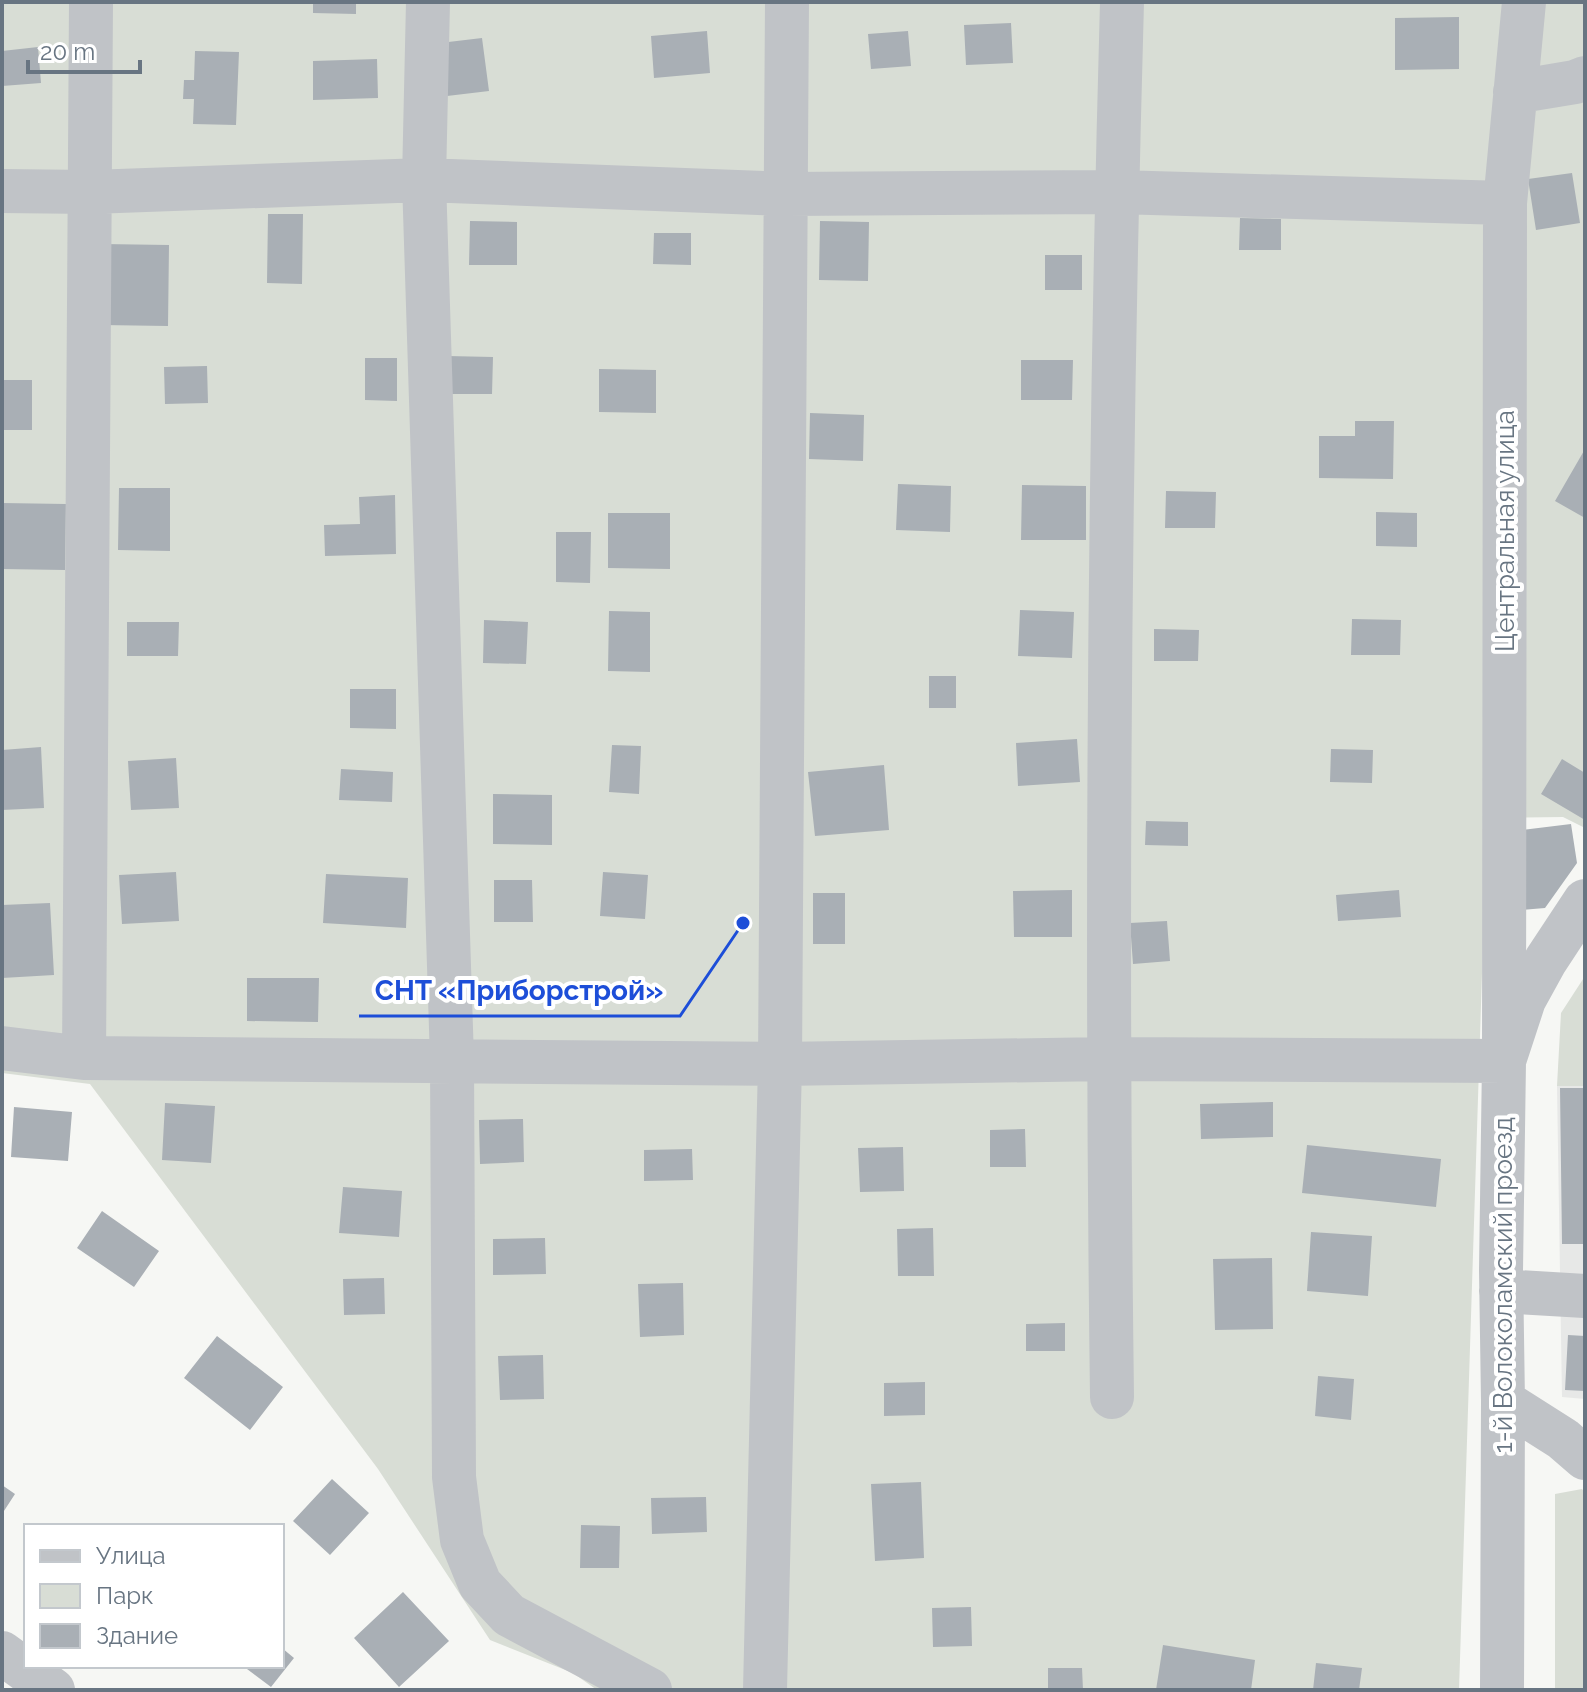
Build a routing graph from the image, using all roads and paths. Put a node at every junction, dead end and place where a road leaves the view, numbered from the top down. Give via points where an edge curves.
1 (91, 2) edge
2 (428, 2) edge
3 (787, 2) edge
4 (1122, 2) edge
5 (1524, 2) edge
6 (1585, 78) edge
7 (1515, 92) junction
8 (424, 180) junction
9 (2, 191) edge
10 (91, 192) junction
11 (1117, 192) junction
12 (787, 194) junction
13 (1505, 203) junction
14 (1585, 901) edge
15 (2, 1048) edge
16 (84, 1058) junction
17 (1108, 1059) junction
18 (452, 1060) junction
19 (1504, 1061) junction
20 (780, 1064) junction
21 (1501, 1291) junction
22 (1585, 1296) edge
23 (1112, 1397) dead end
24 (1503, 1401) junction
25 (1585, 1458) edge
26 (2, 1653) edge
27 (52, 1690) edge
28 (650, 1690) edge
29 (765, 1690) edge
30 (1502, 1690) edge

1 - 10 street
2 - 8 street
3 - 12 street
4 - 11 street
5 - 7 street, Центральная улица
6 - 7 street
7 - 13 street, Центральная улица
8 - 10 street
8 - 12 street
8 - 18 street
9 - 10 street
10 - 16 street
11 - 12 street
11 - 13 street
11 - 17 street
12 - 20 street
13 - 19 street, Центральная улица
14 - 19 street, 1-й Волоколамский проезд via 1524,1000
15 - 16 street
16 - 18 street
17 - 19 street
17 - 20 street
17 - 23 street
18 - 20 street
18 - 28 street via 454,1477 462,1540 480,1584 509,1615
19 - 21 street, 1-й Волоколамский проезд
20 - 29 street
21 - 22 street
21 - 24 street, 1-й Волоколамский проезд
24 - 25 street
24 - 30 street, 1-й Волоколамский проезд
26 - 27 street

